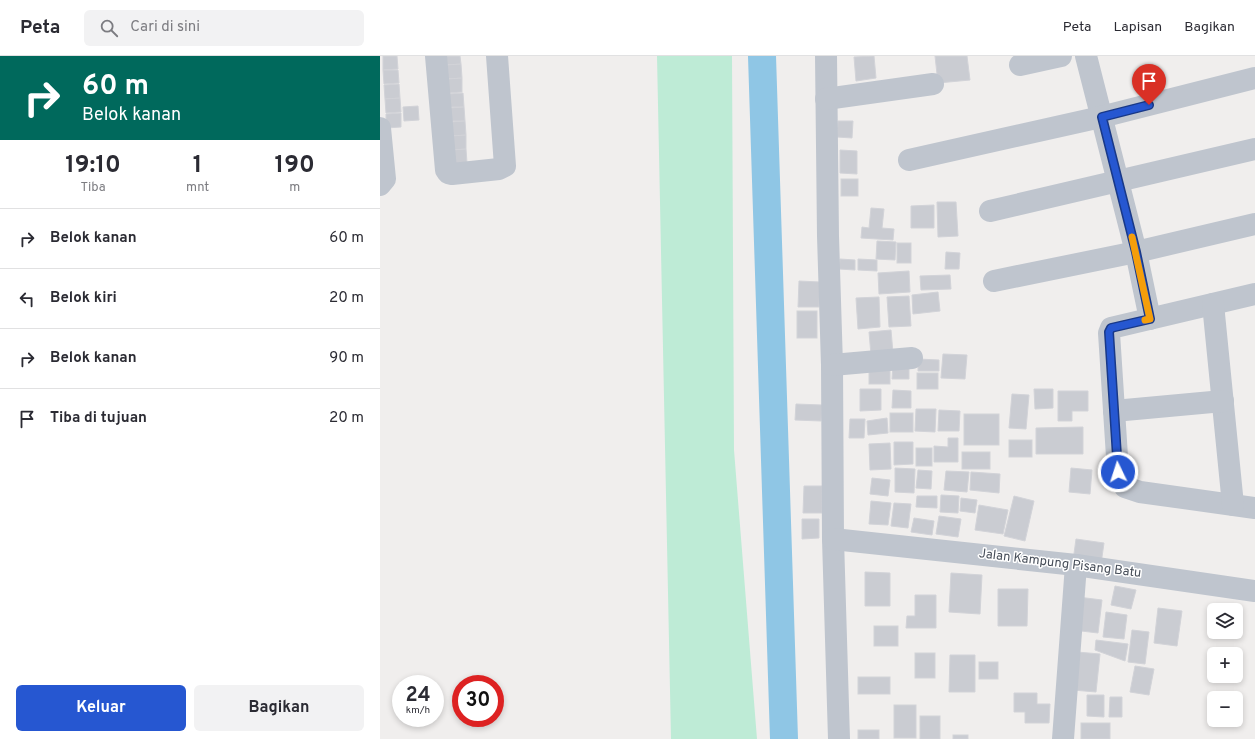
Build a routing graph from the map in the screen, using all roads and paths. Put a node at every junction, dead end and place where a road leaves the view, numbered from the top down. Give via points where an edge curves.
1 (436, 56) edge
2 (497, 56) edge
3 (826, 56) edge
4 (1061, 56) edge
5 (1086, 56) edge
6 (1020, 65) dead end
7 (1255, 78) edge
8 (933, 84) dead end
9 (838, 97) junction
10 (1102, 117) junction
11 (380, 128) edge
12 (1255, 149) edge
13 (909, 160) dead end
14 (1118, 182) junction
15 (380, 185) edge
16 (990, 212) dead end
17 (1255, 224) edge
18 (1136, 252) junction
19 (994, 281) dead end
20 (1255, 294) edge
21 (1213, 304) junction
22 (1150, 319) junction
23 (912, 358) dead end
24 (840, 365) junction
25 (1223, 401) junction
26 (1114, 411) junction
27 (1233, 505) junction
28 (1255, 508) edge
29 (838, 539) junction
30 (1076, 565) junction
31 (1255, 591) edge
32 (840, 739) edge
33 (1064, 739) edge

1 - 2 street via 446,170 452,174 499,169 505,166
3 - 9 street
4 - 6 street
5 - 10 street
7 - 10 street
8 - 9 street
9 - 24 street via 828,236
10 - 13 street
10 - 14 street
11 - 15 street via 385,179
12 - 14 street
14 - 16 street
14 - 18 street
17 - 18 street
18 - 19 street
18 - 22 street
20 - 21 street
21 - 22 street
21 - 25 street
22 - 26 street via 1111,328 1109,332
23 - 24 street
24 - 29 street
25 - 26 street
25 - 27 street
26 - 27 street via 1118,472 1126,487 1140,492
27 - 28 street
29 - 30 street, Jalan Kampung Pisang Batu
29 - 32 street
30 - 31 street, Jalan Kampung Pisang Batu
30 - 33 street

